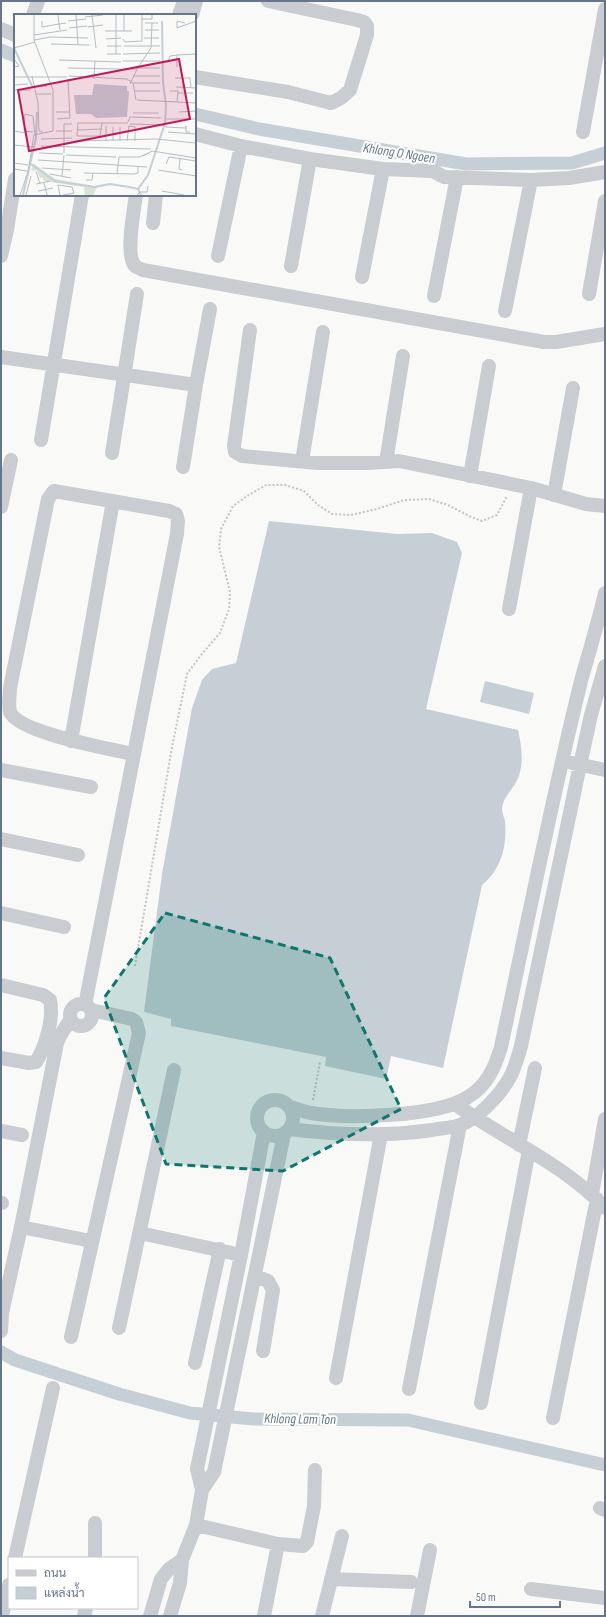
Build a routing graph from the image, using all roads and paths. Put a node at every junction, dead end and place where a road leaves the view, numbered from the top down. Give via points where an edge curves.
1 (38, 1) edge
2 (184, 1) edge
3 (196, 1) edge
4 (268, 1) edge
5 (605, 9) edge
6 (33, 14) edge
7 (179, 14) edge
8 (192, 14) edge
9 (1, 29) edge
10 (14, 35) edge
11 (602, 41) edge
12 (196, 77) edge
13 (599, 83) edge
14 (584, 132) dead end
15 (196, 134) edge
16 (241, 146) junction
17 (310, 159) junction
18 (383, 169) junction
19 (605, 172) edge
20 (457, 177) junction
21 (531, 180) junction
22 (14, 185) edge
23 (82, 196) edge
24 (136, 196) edge
25 (156, 196) edge
26 (605, 201) edge
27 (153, 223) dead end
28 (1, 256) edge
29 (218, 256) dead end
30 (291, 266) dead end
31 (362, 277) dead end
32 (137, 294) dead end
33 (588, 294) dead end
34 (434, 296) dead end
35 (210, 309) dead end
36 (505, 311) dead end
37 (250, 330) dead end
38 (323, 332) dead end
39 (605, 334) edge
40 (403, 356) dead end
41 (1, 357) edge
42 (53, 365) junction
43 (489, 366) dead end
44 (125, 375) junction
45 (196, 385) junction
46 (573, 388) dead end
47 (41, 440) dead end
48 (112, 454) dead end
49 (11, 460) dead end
50 (302, 461) junction
51 (386, 462) junction
52 (183, 467) dead end
53 (470, 476) junction
54 (513, 484) junction
55 (530, 488) junction
56 (554, 495) junction
57 (113, 501) junction
58 (605, 506) edge
59 (1, 507) edge
60 (605, 593) edge
61 (509, 609) dead end
62 (605, 666) edge
63 (71, 741) junction
64 (133, 754) junction
65 (563, 762) junction
66 (580, 765) junction
67 (1, 770) edge
68 (605, 770) edge
69 (92, 787) dead end
70 (1, 839) edge
71 (78, 855) dead end
72 (1, 913) edge
73 (528, 922) junction
74 (546, 926) junction
75 (64, 927) dead end
76 (135, 966) dead end
77 (1, 985) edge
78 (88, 1007) junction
79 (70, 1020) junction
80 (1, 1058) edge
81 (320, 1062) dead end
82 (535, 1068) dead end
83 (174, 1070) dead end
84 (455, 1104) junction
85 (290, 1107) junction
86 (310, 1113) junction
87 (474, 1117) junction
88 (605, 1119) edge
89 (460, 1125) junction
90 (1, 1131) edge
91 (264, 1132) junction
92 (287, 1132) junction
93 (380, 1134) junction
94 (22, 1136) dead end
95 (524, 1148) junction
96 (598, 1200) edge
97 (21, 1227) junction
98 (140, 1233) junction
99 (91, 1241) junction
100 (220, 1250) junction
101 (241, 1254) junction
102 (256, 1276) junction
103 (1, 1313) edge
104 (227, 1324) junction
105 (245, 1327) junction
106 (119, 1328) dead end
107 (2, 1330) edge
108 (71, 1337) dead end
109 (263, 1352) dead end
110 (195, 1363) dead end
111 (336, 1378) dead end
112 (53, 1388) dead end
113 (409, 1389) dead end
114 (481, 1403) dead end
115 (553, 1418) dead end
116 (315, 1470) dead end
117 (202, 1490) junction
118 (95, 1523) dead end
119 (196, 1525) junction
120 (342, 1536) dead end
121 (278, 1544) junction
122 (430, 1550) dead end
123 (15, 1557) edge
124 (95, 1557) edge
125 (182, 1560) junction
126 (331, 1580) junction
127 (411, 1582) dead end
128 (8, 1589) edge
129 (531, 1589) dead end
130 (605, 1598) edge
131 (2, 1616) edge
132 (150, 1616) edge
133 (170, 1616) edge
134 (264, 1616) edge
135 (322, 1616) edge
136 (418, 1616) edge

1 - 6 street
2 - 7 street
3 - 8 street
4 - 12 street via 364,22 367,26 367,35 350,90 331,102 288,92
5 - 11 street
9 - 10 street
11 - 13 street
13 - 14 street
15 - 16 street
16 - 17 street
16 - 29 street
17 - 18 street
17 - 30 street
18 - 20 street via 433,171 444,177
18 - 31 street
19 - 21 street via 569,178
20 - 21 street
20 - 34 street
21 - 36 street
22 - 28 street
23 - 42 street
24 - 39 street via 131,257 135,266 143,270 544,342
25 - 27 street
26 - 33 street
32 - 44 street
35 - 45 street
37 - 50 street via 235,452 242,456
38 - 50 street
40 - 51 street
41 - 42 street
42 - 44 street
42 - 47 street
43 - 53 street
44 - 45 street
44 - 48 street
45 - 52 street
46 - 56 street
49 - 59 street
50 - 51 street
51 - 53 street via 399,461
53 - 54 street
54 - 55 street
54 - 76 path via 497,515 482,521 429,499 404,500 352,515 332,514 304,491 285,485 266,485 233,506 221,528 219,547 230,592 229,609 220,633 187,674 172,746
55 - 56 street
55 - 61 street
56 - 58 street via 586,504
57 - 63 street
57 - 63 street via 54,491 48,499 10,688 10,712 17,721
57 - 64 street via 169,511 176,514 178,521
60 - 65 street
62 - 66 street
63 - 64 street
64 - 78 street
65 - 66 street
65 - 73 street
66 - 68 street
66 - 74 street
67 - 69 street
70 - 71 street
72 - 75 street
73 - 74 street
73 - 84 street via 496,1064 477,1091
74 - 87 street via 515,1065 501,1091
77 - 80 street via 43,995 50,1000 52,1010 43,1051 36,1062
78 - 79 street via 80,1004 72,1007
78 - 79 street via 91,1019 85,1026 76,1026
78 - 99 street via 132,1019 136,1022 139,1033
79 - 97 street via 57,1043
81 - 86 path
82 - 95 street
83 - 98 street
84 - 86 street via 430,1110 384,1115 344,1116
84 - 87 street
85 - 86 street
85 - 91 street via 276,1099 261,1106 258,1111 258,1122
85 - 92 street via 293,1122
87 - 89 street
87 - 95 street
88 - 96 street
89 - 93 street
89 - 113 street
90 - 94 street
91 - 92 street via 274,1136
91 - 101 street
92 - 93 street
92 - 102 street
93 - 111 street
95 - 96 street
95 - 114 street
96 - 115 street
97 - 99 street
97 - 103 street
98 - 100 street
98 - 106 street
99 - 108 street
100 - 101 street
100 - 110 street
101 - 104 street
102 - 105 street
102 - 109 street via 268,1281 273,1290
103 - 107 street
104 - 105 street
104 - 117 street via 197,1469
105 - 117 street via 214,1472
112 - 123 street
116 - 121 street via 314,1506 307,1542 300,1546
117 - 119 street
118 - 124 street
119 - 121 street
119 - 125 street
120 - 126 street
121 - 134 street
122 - 136 street
125 - 132 street via 169,1569 161,1579
125 - 133 street via 180,1583
126 - 127 street
126 - 135 street
128 - 131 street
129 - 130 street

